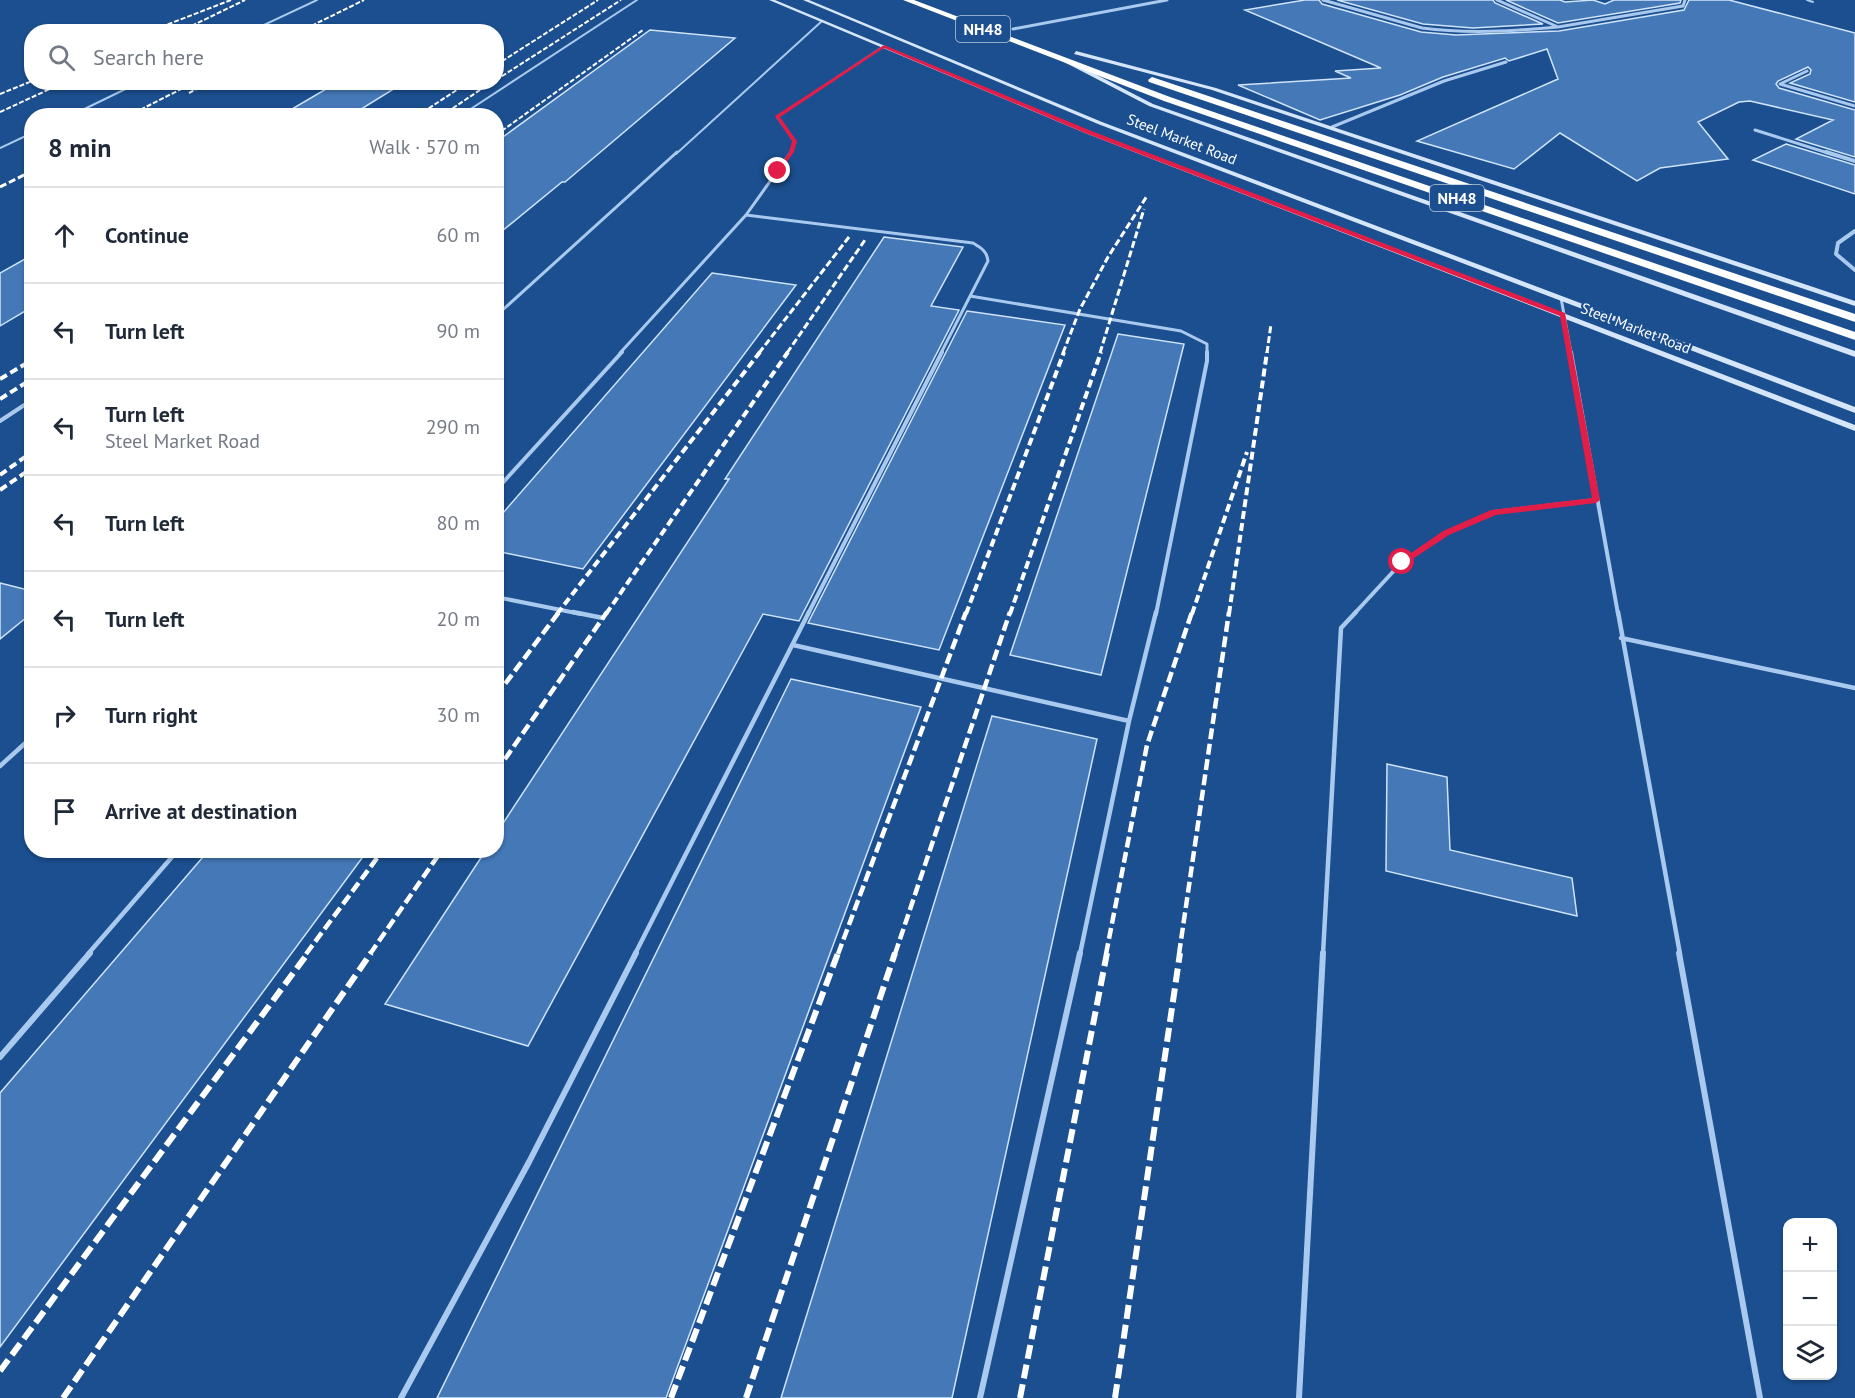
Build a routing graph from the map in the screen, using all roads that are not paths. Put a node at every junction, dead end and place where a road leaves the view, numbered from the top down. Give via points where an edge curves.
1 (317, 0) edge
2 (637, 0) edge
3 (771, 0) edge
4 (805, 0) edge
5 (907, 0) edge
6 (1167, 0) edge
7 (1323, 0) edge
8 (1497, 0) edge
9 (1685, 0) edge
10 (1807, 0) edge
11 (1813, 2) dead end
12 (822, 21) junction
13 (266, 24) edge
14 (1002, 25) dead end
15 (1558, 27) junction
16 (1013, 29) junction
17 (1034, 37) dead end
18 (884, 46) junction
19 (1067, 53) junction
20 (1506, 62) dead end
21 (1807, 71) dead end
22 (504, 87) edge
23 (124, 90) edge
24 (500, 90) edge
25 (1855, 106) edge
26 (86, 108) edge
27 (472, 108) edge
28 (1332, 127) junction
29 (1755, 130) dead end
30 (24, 138) edge
31 (0, 148) edge
32 (1855, 161) edge
33 (746, 215) junction
34 (1855, 231) edge
35 (1855, 270) edge
36 (970, 296) junction
37 (1561, 298) junction
38 (1855, 304) edge
39 (504, 309) edge
40 (1563, 314) junction
41 (1855, 318) edge
42 (1855, 336) edge
43 (1855, 354) edge
44 (24, 405) edge
45 (1855, 410) edge
46 (0, 420) edge
47 (1855, 428) edge
48 (504, 481) edge
49 (1596, 500) junction
50 (504, 599) edge
51 (603, 618) dead end
52 (1622, 638) junction
53 (793, 645) junction
54 (1855, 688) edge
55 (1129, 721) junction
56 (24, 744) edge
57 (0, 766) edge
58 (171, 858) edge
59 (0, 1057) edge
60 (401, 1398) edge
61 (980, 1398) edge
62 (1299, 1398) edge
63 (1760, 1398) edge

1 - 13 lane
2 - 22 lane
3 - 12 street, Steel Market Road
4 - 37 street, Steel Market Road via 1101,123
5 - 19 highway, NH48
6 - 16 street
7 - 15 street via 1436,30 1504,32
8 - 15 street
9 - 15 street via 1683,6
10 - 11 lane
12 - 18 street, Steel Market Road
12 - 39 lane
14 - 16 highway, NH48
16 - 17 highway, NH48
18 - 33 lane via 777,117 794,141 791,152
18 - 40 street, Steel Market Road via 1087,132
19 - 28 street via 1214,89
19 - 41 highway, NH48
19 - 42 highway, NH48 via 1167,99
19 - 43 street via 1161,108
20 - 28 street via 1444,81
21 - 25 street via 1780,84
23 - 26 lane
24 - 27 lane
28 - 38 street
29 - 32 street
30 - 31 lane
33 - 36 lane via 973,243 984,248 988,261
33 - 48 lane
34 - 35 street via 1838,243 1836,254
36 - 53 lane
36 - 55 lane via 1181,331 1207,344 1207,361 1160,590
37 - 40 lane
37 - 45 street, Steel Market Road
40 - 47 street, Steel Market Road
40 - 49 lane
44 - 46 lane
49 - 52 lane
49 - 62 lane via 1494,512 1446,533 1402,562 1341,628
50 - 51 lane
52 - 54 lane
52 - 63 lane
53 - 55 lane
53 - 60 lane via 529,1162
55 - 61 lane
56 - 57 lane
58 - 59 lane

